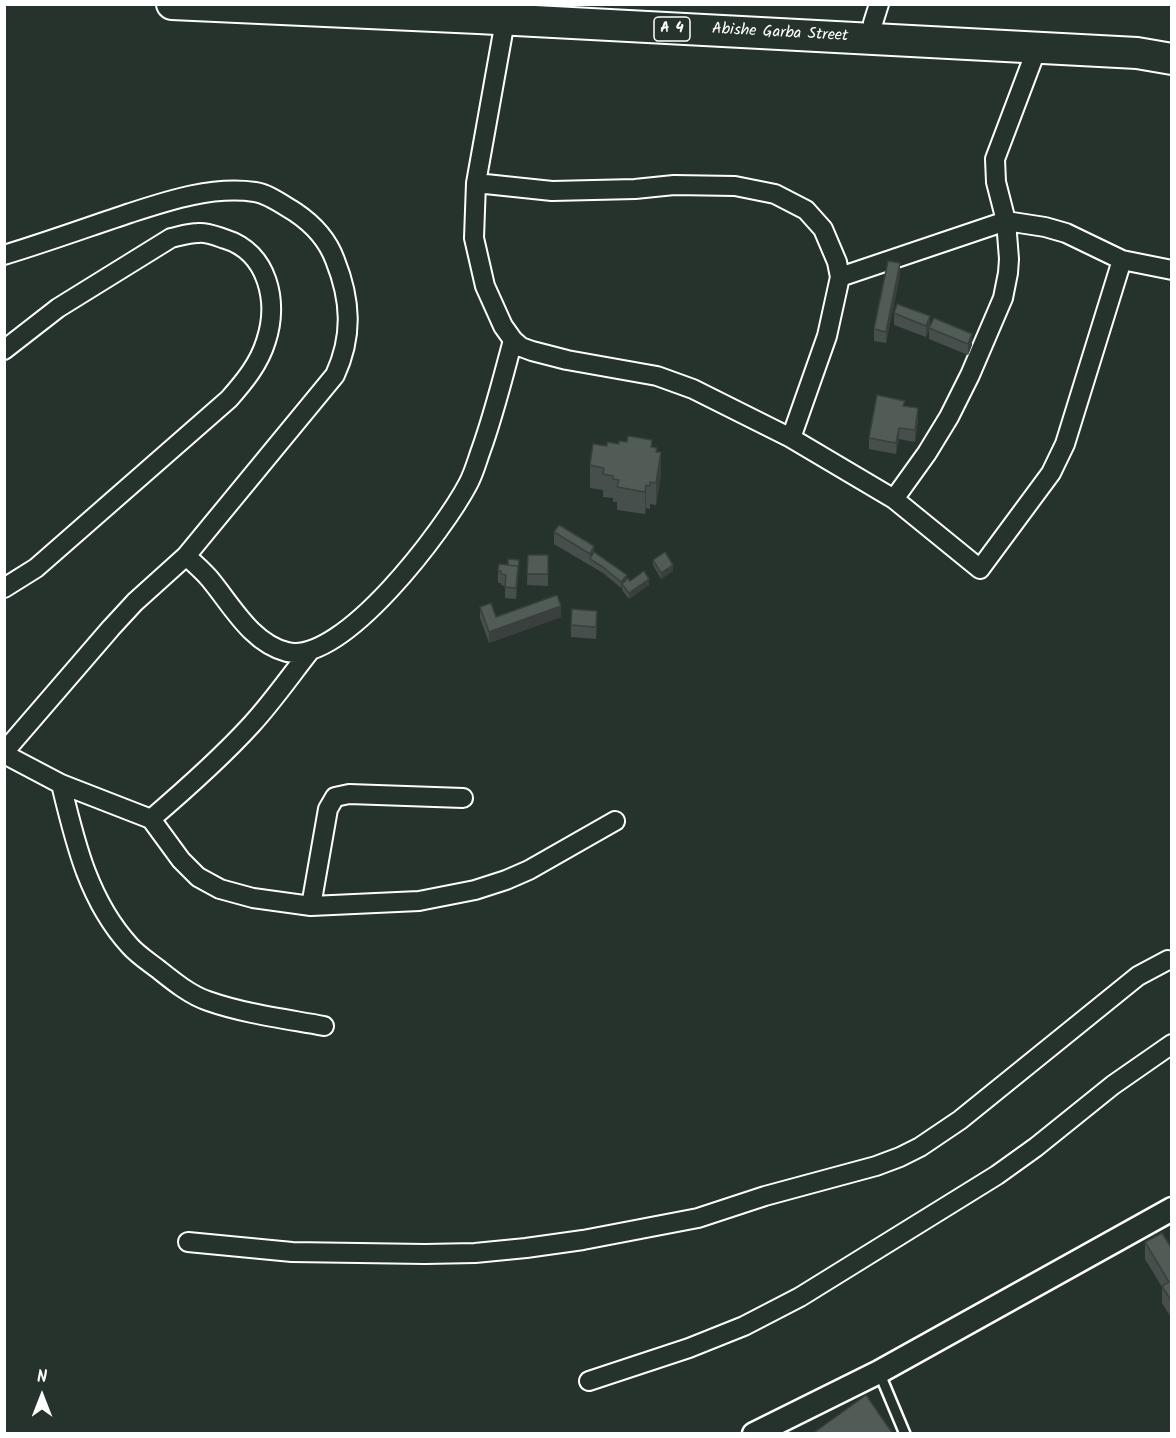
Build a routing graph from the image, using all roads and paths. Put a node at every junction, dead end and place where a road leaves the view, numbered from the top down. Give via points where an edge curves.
1 (172, 4) edge
2 (556, 4) edge
3 (507, 12) edge
4 (876, 14) edge
5 (1172, 44) edge
6 (1037, 48) junction
7 (1172, 59) edge
8 (476, 183) junction
9 (1006, 221) junction
10 (4, 255) edge
11 (1122, 260) junction
12 (1172, 270) edge
13 (840, 277) junction
14 (513, 340) junction
15 (4, 350) edge
16 (791, 438) junction
17 (894, 499) junction
18 (186, 556) junction
19 (4, 588) edge
20 (310, 651) junction
21 (4, 753) edge
22 (61, 784) junction
23 (463, 798) dead end
24 (151, 819) junction
25 (615, 821) dead end
26 (311, 906) junction
27 (1170, 960) edge
28 (324, 1026) dead end
29 (1172, 1044) edge
30 (1172, 1209) edge
31 (188, 1242) dead end
32 (879, 1372) junction
33 (589, 1381) dead end
34 (753, 1433) edge
35 (905, 1434) edge

1 - 3 highway, Abishe Garba Street / A 4
2 - 4 highway, Abishe Garba Street / A 4
3 - 6 highway, Abishe Garba Street / A 4
3 - 8 street
4 - 5 highway, Abishe Garba Street / A 4
6 - 7 highway, Abishe Garba Street / A 4 via 1137,53
6 - 9 street via 995,159 996,182
8 - 13 street via 552,191 719,184 756,189 794,202 815,218 831,246
8 - 14 street via 474,238 480,268 494,308
9 - 11 street via 1066,233
9 - 13 street
9 - 17 street via 1008,273 1003,298 949,417
10 - 18 street via 157,204 228,191 257,192 280,202 308,221 331,248 343,279 349,319 344,355 335,375
11 - 12 street
11 - 17 street via 1060,456 980,570
13 - 16 street via 827,336
14 - 16 street via 540,354 669,380
14 - 20 street via 484,441 469,482 451,512 398,580 363,617
15 - 19 street via 58,308 171,238 200,232 234,241 262,267 268,282 271,318 266,342 247,378 229,399 36,568
16 - 17 street
18 - 20 street via 264,640 286,651
18 - 21 street via 135,602
20 - 24 street via 253,722
21 - 22 street
22 - 24 street
22 - 28 street via 77,852 93,890 108,919 131,948 205,1001
23 - 26 street via 349,794 335,797 328,809
24 - 26 street via 198,877 220,889
25 - 26 street via 530,870 475,890 419,901
27 - 31 street via 1138,976 960,1120 920,1147 876,1166 698,1218 572,1242 475,1252 292,1252
29 - 33 street via 997,1175 800,1297 733,1331
30 - 32 street
32 - 34 street
32 - 35 lane

